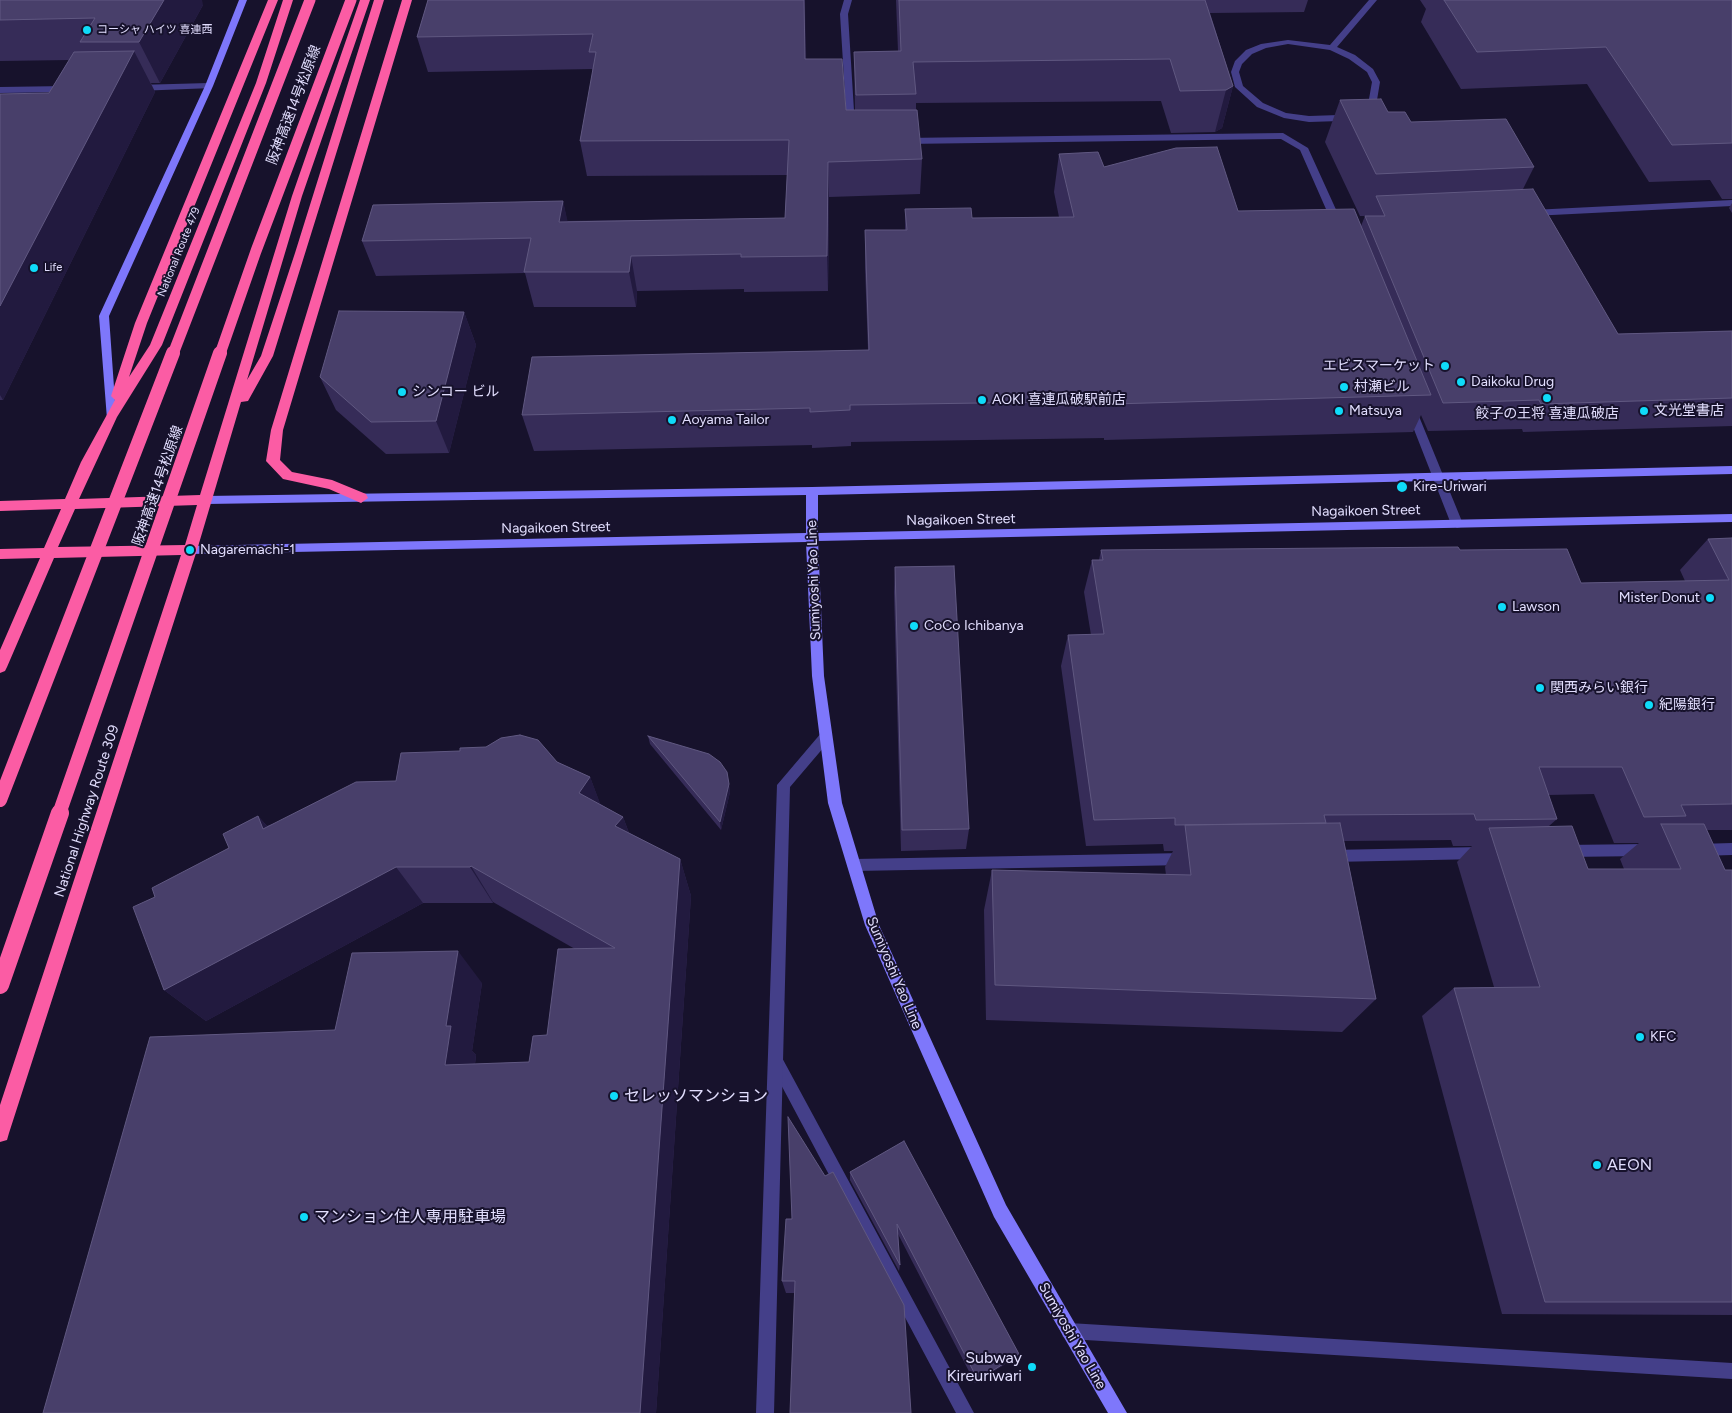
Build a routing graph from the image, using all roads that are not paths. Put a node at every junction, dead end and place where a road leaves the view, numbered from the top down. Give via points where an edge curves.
1 (243, 0) edge
2 (272, 0) edge
3 (288, 0) edge
4 (310, 0) edge
5 (351, 0) edge
6 (365, 0) edge
7 (379, 0) edge
8 (406, 0) edge
9 (848, 0) edge
10 (1373, 0) edge
11 (1332, 48) junction
12 (209, 86) junction
13 (128, 88) edge
14 (80, 89) edge
15 (0, 90) edge
16 (1283, 125) junction
17 (851, 132) edge
18 (890, 141) edge
19 (1732, 202) edge
20 (1525, 213) edge
21 (1342, 225) edge
22 (1407, 398) edge
23 (111, 416) junction
24 (229, 427) junction
25 (1732, 470) edge
26 (1438, 476) junction
27 (812, 491) junction
28 (361, 498) junction
29 (206, 500) junction
30 (72, 504) junction
31 (0, 506) edge
32 (1732, 518) edge
33 (1457, 524) junction
34 (812, 538) junction
35 (190, 550) junction
36 (51, 552) junction
37 (0, 554) edge
38 (0, 667) edge
39 (826, 736) junction
40 (0, 800) edge
41 (1732, 849) edge
42 (1655, 850) edge
43 (1684, 850) edge
44 (1548, 852) edge
45 (1498, 853) edge
46 (1320, 856) edge
47 (1201, 858) edge
48 (854, 865) junction
49 (0, 985) edge
50 (775, 1059) junction
51 (0, 1132) edge
52 (1069, 1332) junction
53 (1732, 1370) edge
54 (765, 1413) edge
55 (965, 1413) edge
56 (1118, 1413) edge

1 - 12 main road
2 - 23 highway via 141,322
3 - 23 highway, National Route 479 via 261,83 156,345
4 - 40 highway, 阪神高速14号松原線, bridge
5 - 49 highway, 阪神高速14号松原線, bridge via 256,251
6 - 24 highway via 297,196
7 - 24 highway via 267,356
8 - 28 highway via 278,430 273,461 288,476 332,485
9 - 17 street via 844,14
10 - 11 street
11 - 16 street via 1352,57 1370,71 1376,82 1373,100 1361,111 1340,118 1309,119
11 - 16 street via 1301,42 1264,46 1249,52 1238,63 1235,72 1239,87
12 - 13 street
12 - 23 main road via 104,316
14 - 15 street
16 - 18 street
16 - 21 street via 1304,148
19 - 20 street
22 - 26 street
23 - 30 highway, National Route 479
24 - 29 highway
25 - 26 main road
26 - 27 main road
26 - 33 street
27 - 28 main road
27 - 34 main road, Sumiyoshi Yao Line
28 - 29 main road
29 - 30 highway
29 - 35 highway, National Highway Route 309
30 - 31 highway
30 - 36 highway
32 - 33 main road, Nagaikoen Street
33 - 34 main road, Nagaikoen Street
34 - 35 main road, Nagaikoen Street
34 - 39 main road, Sumiyoshi Yao Line via 818,676
35 - 36 highway
35 - 51 highway, National Highway Route 309
36 - 37 highway
36 - 38 highway
39 - 48 main road, Sumiyoshi Yao Line via 835,804
39 - 50 street via 784,785
41 - 43 street
42 - 44 street
45 - 46 street
47 - 48 street
48 - 52 main road, Sumiyoshi Yao Line via 872,925 1000,1211
50 - 54 street
50 - 55 street
52 - 53 street
52 - 56 main road, Sumiyoshi Yao Line

